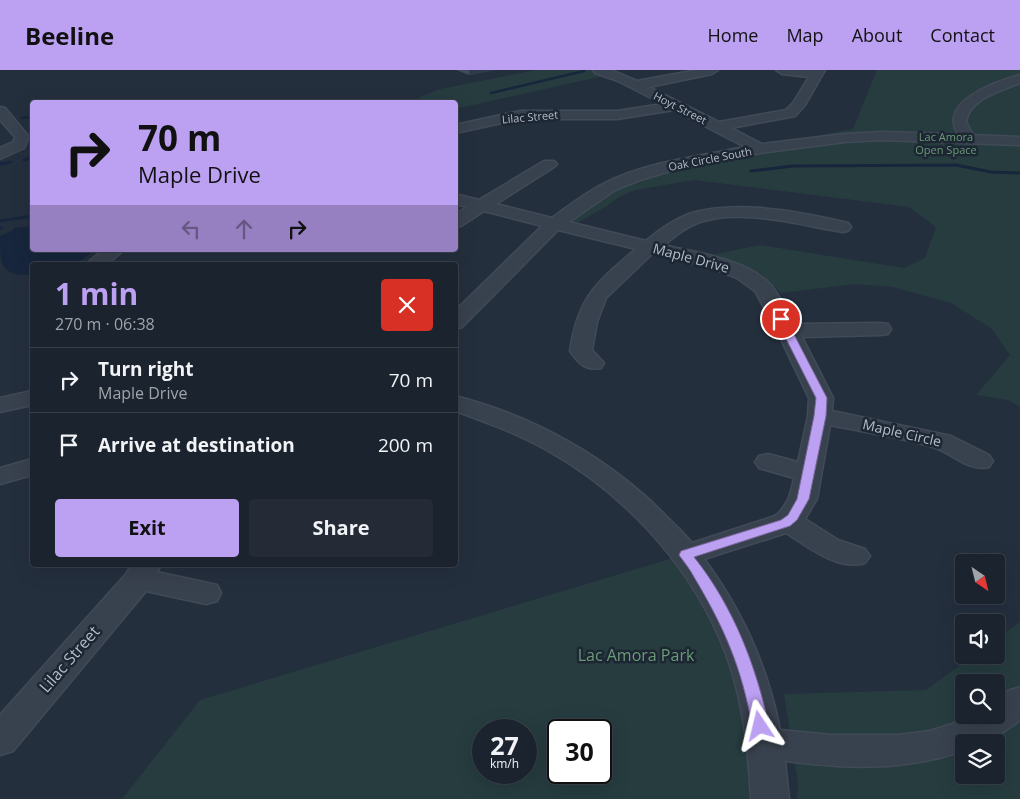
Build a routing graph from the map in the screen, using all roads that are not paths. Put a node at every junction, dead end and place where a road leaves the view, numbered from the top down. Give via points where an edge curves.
1 (599, 70) edge
2 (712, 70) edge
3 (782, 70) edge
4 (818, 72) edge
5 (677, 78) junction
6 (1020, 78) edge
7 (706, 84) dead end
8 (635, 85) junction
9 (580, 100) dead end
10 (676, 106) junction
11 (577, 114) junction
12 (617, 114) junction
13 (5, 116) edge
14 (717, 127) junction
15 (458, 128) edge
16 (639, 128) dead end
17 (968, 139) junction
18 (1020, 141) edge
19 (760, 149) junction
20 (0, 154) edge
21 (549, 164) dead end
22 (458, 200) edge
23 (483, 205) junction
24 (458, 220) edge
25 (555, 223) junction
26 (842, 227) dead end
27 (652, 247) junction
28 (112, 252) edge
29 (98, 262) edge
30 (458, 320) edge
31 (880, 329) dead end
32 (788, 331) junction
33 (593, 363) dead end
34 (30, 398) edge
35 (458, 404) edge
36 (0, 405) edge
37 (820, 416) junction
38 (768, 462) dead end
39 (980, 462) dead end
40 (30, 468) edge
41 (808, 473) junction
42 (0, 476) edge
43 (788, 521) junction
44 (686, 555) junction
45 (856, 556) dead end
46 (142, 572) edge
47 (206, 593) dead end
48 (1020, 700) edge
49 (0, 740) edge
50 (763, 743) junction
51 (770, 799) edge

1 - 8 street, Hoyt Street
2 - 5 street
3 - 4 street
4 - 14 street via 790,113
5 - 7 street
5 - 8 street
6 - 17 street via 962,108 959,123
8 - 10 street, Hoyt Street
9 - 11 street, Lilac Street
10 - 12 street, Lilac Street
10 - 14 street, Hoyt Street
11 - 12 street, Lilac Street
11 - 15 street, Lilac Street via 520,115
12 - 16 street
13 - 20 street via 22,139
14 - 19 street, Hoyt Street
17 - 18 street, Oak Circle South
17 - 19 street, Oak Circle South via 859,137
19 - 25 street, Oak Circle South via 634,176 609,187
21 - 23 street
22 - 23 street, Maple Drive
23 - 24 street
23 - 25 street, Maple Drive
25 - 27 street, Maple Drive
25 - 30 street, Oak Circle South
26 - 27 street via 760,215 718,214 679,224
27 - 32 street, Maple Drive via 719,264 744,274 762,288
27 - 33 street via 604,288 592,304 581,351
28 - 29 street
31 - 32 street
32 - 37 street, Maple Drive via 818,390 822,405
34 - 36 street
35 - 44 street via 531,432 594,467 649,512
37 - 39 street, Maple Circle via 942,441
37 - 41 street, Maple Drive
38 - 41 street
40 - 42 street
41 - 43 street, Maple Drive via 803,499
43 - 44 street
43 - 45 street via 828,547
44 - 50 street via 698,570 736,641 753,688
46 - 47 street, Lilac Street
46 - 49 street, Lilac Street
48 - 50 street via 990,724 934,746 868,753
50 - 51 street

